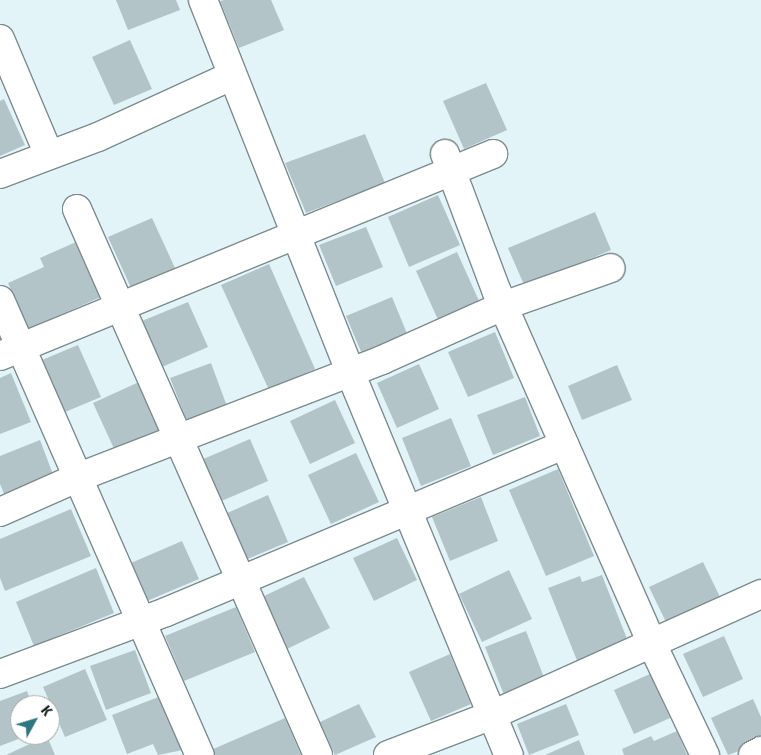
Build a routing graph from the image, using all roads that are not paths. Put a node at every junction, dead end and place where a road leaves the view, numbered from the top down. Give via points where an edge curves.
1 (203, 0) edge
2 (0, 39) edge
3 (231, 76) junction
4 (493, 154) dead end
5 (49, 156) junction
6 (448, 162) junction
7 (0, 174) edge
8 (77, 209) dead end
9 (296, 237) junction
10 (611, 268) dead end
11 (0, 300) edge
12 (503, 306) junction
13 (120, 308) junction
14 (10, 352) edge
15 (350, 372) junction
16 (177, 439) junction
17 (564, 445) junction
18 (79, 477) junction
19 (0, 512) edge
20 (406, 512) junction
21 (241, 581) junction
22 (761, 594) edge
23 (143, 621) junction
24 (652, 644) junction
25 (0, 674) edge
26 (492, 715) junction
27 (761, 752) edge
28 (200, 755) edge
29 (318, 755) edge
30 (388, 755) edge
31 (509, 755) edge
32 (704, 755) edge
33 (753, 755) edge

1 - 3 street
2 - 5 street
3 - 5 street
3 - 9 street
4 - 6 street
5 - 7 street
6 - 9 street
6 - 12 street
8 - 13 street
9 - 13 street
9 - 15 street
10 - 12 street
11 - 14 street
12 - 15 street
12 - 17 street
13 - 14 street
13 - 16 street
14 - 18 street
15 - 16 street
15 - 20 street
16 - 18 street
16 - 21 street
17 - 20 street
17 - 24 street
18 - 19 street
18 - 23 street
20 - 21 street
20 - 26 street
21 - 23 street
21 - 29 street
22 - 24 street
23 - 25 street
23 - 28 street
24 - 26 street
24 - 32 street
26 - 30 street
26 - 31 street
27 - 33 street

